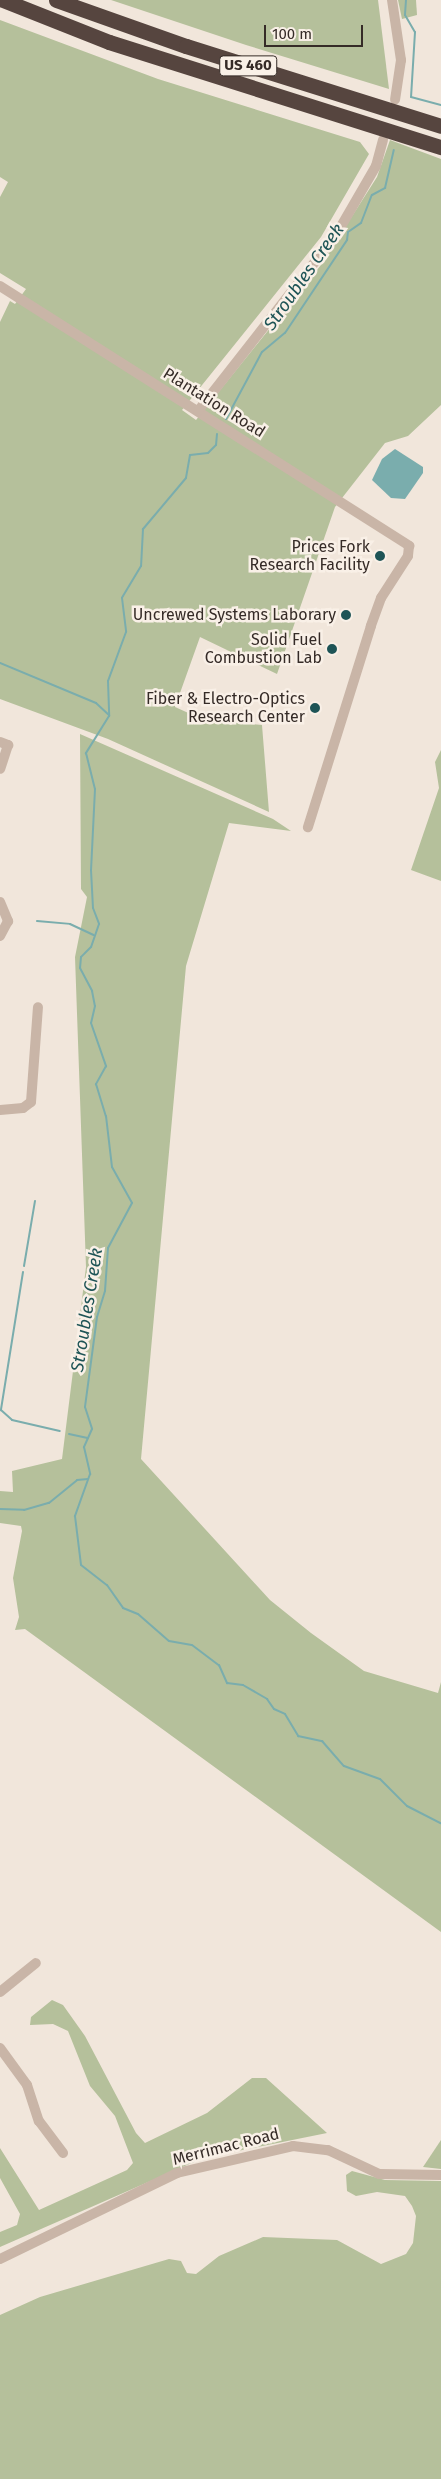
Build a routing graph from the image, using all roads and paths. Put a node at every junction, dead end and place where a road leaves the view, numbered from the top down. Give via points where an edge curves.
1 (3, 0) edge
2 (56, 0) edge
3 (392, 0) edge
4 (396, 100) dead end
5 (441, 126) edge
6 (383, 140) dead end
7 (441, 147) edge
8 (0, 286) edge
9 (198, 411) junction
10 (0, 742) edge
11 (0, 769) edge
12 (308, 827) dead end
13 (0, 902) edge
14 (0, 936) edge
15 (38, 1007) dead end
16 (0, 1110) edge
17 (36, 1963) dead end
18 (0, 1992) edge
19 (0, 2048) edge
20 (64, 2153) dead end
21 (441, 2175) edge
22 (0, 2259) edge

1 - 7 highway, US 460 via 109,42
2 - 5 highway, US 460 via 186,46
3 - 4 street via 401,60
6 - 9 street via 376,166 336,235
8 - 9 street, Plantation Road
9 - 12 street, Plantation Road via 410,548 381,598 370,626
10 - 11 street via 8,745
13 - 14 street via 8,921
15 - 16 street via 31,1102 23,1108
17 - 18 street
19 - 20 street via 27,2085 39,2121
21 - 22 street, Merrimac Road via 379,2174 328,2150 293,2146 178,2173

